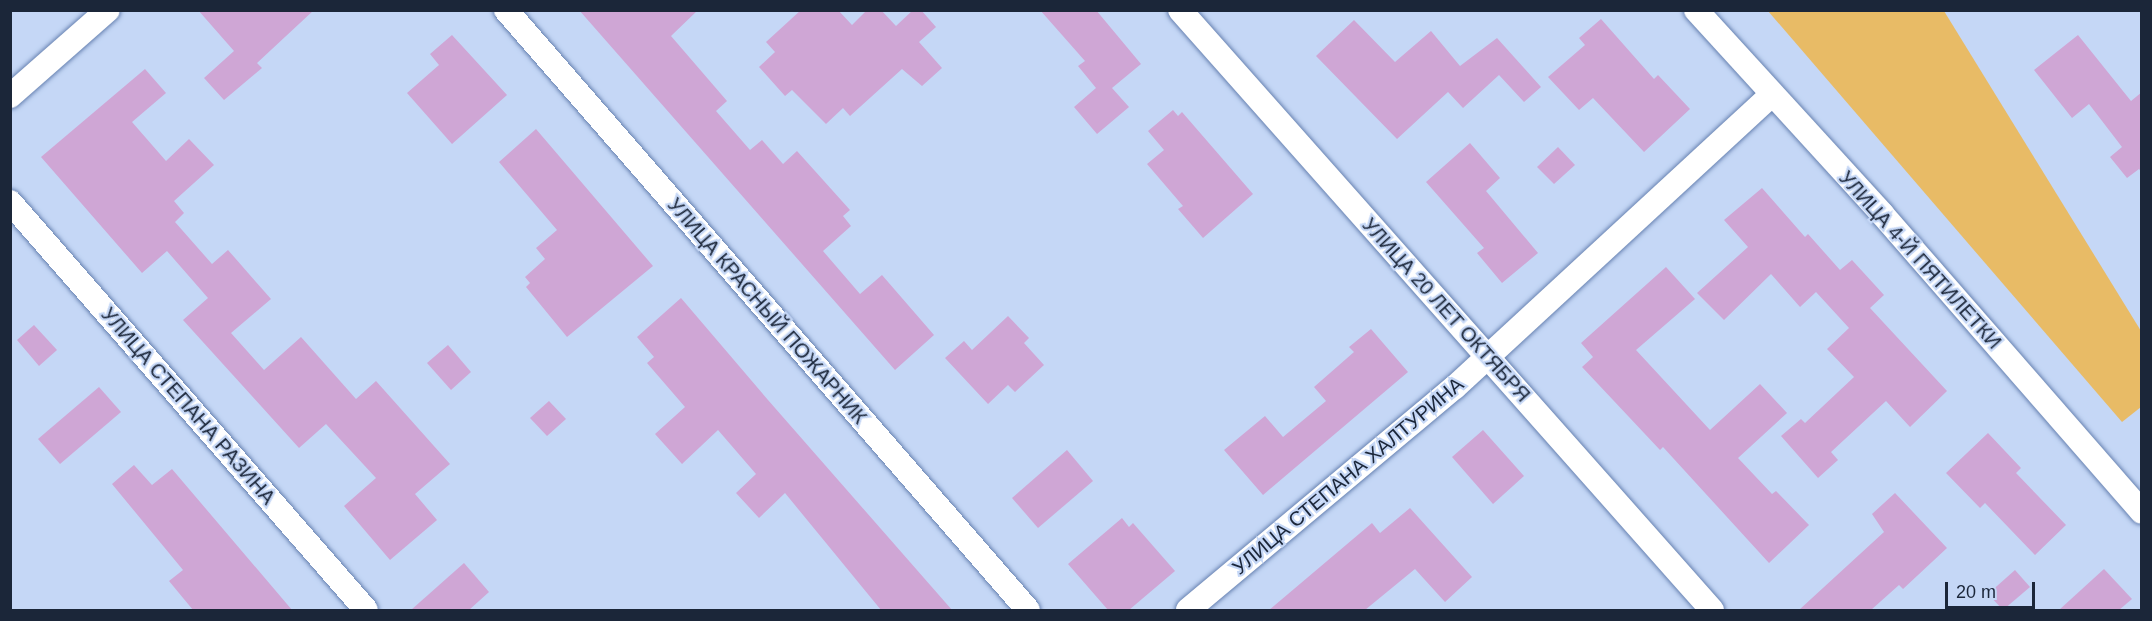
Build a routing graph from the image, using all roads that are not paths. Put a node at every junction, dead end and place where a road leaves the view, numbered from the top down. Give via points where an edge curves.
1 (108, 10) edge
2 (506, 10) edge
3 (1180, 10) edge
4 (1696, 10) edge
5 (10, 96) edge
6 (1770, 96) junction
7 (10, 202) edge
8 (1488, 357) junction
9 (2142, 512) edge
10 (366, 610) edge
11 (1028, 610) edge
12 (1188, 610) edge
13 (1712, 610) edge

1 - 5 street
2 - 11 street, УЛИЦА КРАСНЫЙ ПОЖАРНИК
3 - 8 street, УЛИЦА 20 ЛЕТ ОКТЯБРЯ
4 - 6 street, УЛИЦА 4-Й ПЯТИЛЕТКИ
6 - 8 street, УЛИЦА СТЕПАНА ХАЛТУРИНА
6 - 9 street, УЛИЦА 4-Й ПЯТИЛЕТКИ via 1882,214
7 - 10 street, УЛИЦА СТЕПАНА РАЗИНА
8 - 12 street, УЛИЦА СТЕПАНА ХАЛТУРИНА
8 - 13 street, УЛИЦА 20 ЛЕТ ОКТЯБРЯ

